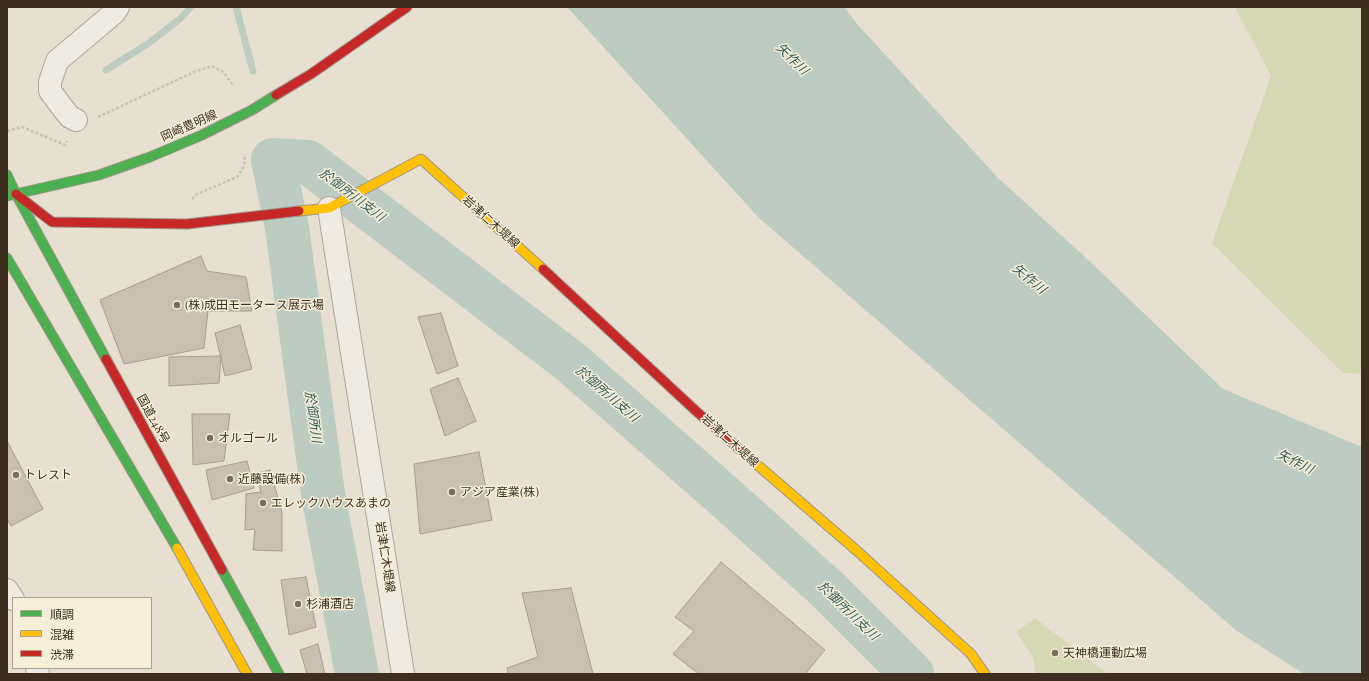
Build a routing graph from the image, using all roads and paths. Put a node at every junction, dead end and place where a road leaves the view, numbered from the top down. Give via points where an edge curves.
1 (118, 7) edge
2 (407, 7) edge
3 (234, 86) dead end
4 (76, 120) junction
5 (7, 131) edge
6 (245, 154) dead end
7 (7, 175) edge
8 (11, 195) edge
9 (329, 208) junction
10 (187, 224) junction
11 (7, 258) edge
12 (247, 674) edge
13 (279, 674) edge
14 (403, 674) edge
15 (985, 674) edge

1 - 4 street via 57,62 50,82 50,91 70,117
2 - 8 main road, 岡崎豊明線 via 310,74 252,110 202,135 99,175
3 - 4 path via 223,72 212,66 97,117
4 - 5 path via 65,145 22,127
6 - 10 path via 244,166 237,177 197,194 190,200
7 - 8 main road, 国道248号
8 - 10 main road via 52,222
8 - 13 main road, 国道248号
9 - 10 main road
9 - 14 street, 岩津仁木堤線
9 - 15 main road, 岩津仁木堤線 via 421,159 696,411 971,654
11 - 12 main road via 187,565

